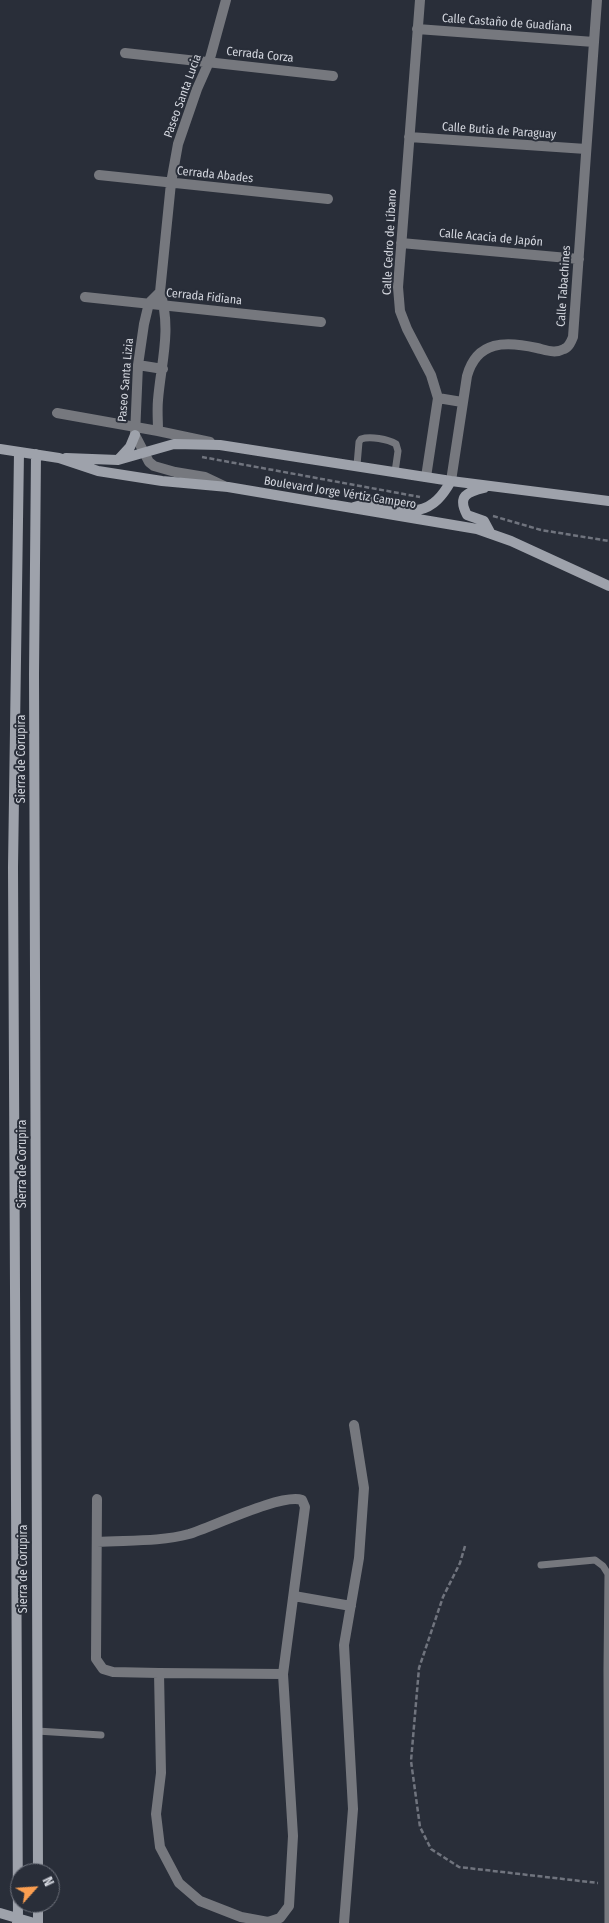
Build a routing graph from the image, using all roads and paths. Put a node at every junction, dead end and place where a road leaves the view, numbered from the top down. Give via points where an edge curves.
1 (226, 0) edge
2 (420, 0) edge
3 (597, 0) edge
4 (417, 29) junction
5 (594, 42) junction
6 (125, 53) dead end
7 (209, 62) junction
8 (333, 76) dead end
9 (409, 137) junction
10 (586, 149) junction
11 (99, 175) dead end
12 (171, 183) junction
13 (328, 199) dead end
14 (401, 243) junction
15 (579, 259) junction
16 (160, 292) junction
17 (85, 297) dead end
18 (149, 304) junction
19 (164, 305) junction
20 (321, 322) dead end
21 (138, 365) junction
22 (163, 369) junction
23 (438, 398) junction
24 (462, 402) junction
25 (56, 413) dead end
26 (135, 431) junction
27 (158, 431) junction
28 (220, 445) junction
29 (0, 449) edge
30 (19, 452) junction
31 (144, 453) junction
32 (36, 454) junction
33 (194, 456) dead end
34 (59, 458) junction
35 (118, 460) junction
36 (358, 465) junction
37 (395, 472) junction
38 (426, 477) junction
39 (451, 481) junction
40 (490, 486) junction
41 (228, 487) junction
42 (438, 500) junction
43 (609, 501) edge
44 (352, 508) junction
45 (489, 514) dead end
46 (491, 534) junction
47 (609, 541) edge
48 (609, 586) edge
49 (354, 1425) dead end
50 (97, 1499) dead end
51 (97, 1542) junction
52 (466, 1546) dead end
53 (541, 1565) dead end
54 (294, 1596) junction
55 (351, 1606) junction
56 (159, 1673) junction
57 (283, 1674) junction
58 (37, 1731) junction
59 (101, 1735) dead end
60 (19, 1751) junction
61 (37, 1752) junction
62 (38, 1863) edge
63 (607, 1884) junction
64 (0, 1913) edge
65 (18, 1921) edge
66 (34, 1923) edge
67 (344, 1923) edge
68 (608, 1923) edge

1 - 7 street, Paseo Santa Lucia
2 - 4 street, Calle Cedro de Líbano
3 - 5 street, Calle Tabachines
4 - 5 street, Calle Castaño de Guadiana
4 - 9 street, Calle Cedro de Líbano
5 - 10 street, Calle Tabachines
6 - 7 street, Cerrada Corza
7 - 8 street, Cerrada Corza
7 - 12 street, Paseo Santa Lucia via 187,115
9 - 10 street, Calle Butia de Paraguay
9 - 14 street, Calle Cedro de Líbano
10 - 15 street, Calle Tabachines
11 - 12 street, Cerrada Abades
12 - 13 street, Cerrada Abades
12 - 16 street, Paseo Santa Lucia
14 - 15 street, Calle Acacia de Japón
14 - 23 street, Calle Cedro de Líbano via 400,312 431,375
15 - 24 street, Calle Tabachines via 573,337 569,346 554,352 518,344 483,350 470,366
16 - 18 street
16 - 19 street, Paseo Santa Lucia
17 - 18 street, Cerrada Fidiana
18 - 19 street, Cerrada Fidiana
18 - 21 street, Paseo Santa Lizia
19 - 20 street, Cerrada Fidiana
19 - 22 street
21 - 22 street
21 - 26 street, Paseo Santa Lizia
22 - 27 street via 158,399
23 - 24 street
23 - 38 street, Calle Cedro de Líbano
24 - 39 street, Calle Tabachines
25 - 26 street
26 - 27 street
26 - 31 street, Paseo Santa Lizia
26 - 35 street via 130,447
27 - 28 street
28 - 31 street, Boulevard Jorge Vértiz Campero via 183,443
28 - 36 street, Boulevard Jorge Vértiz Campero
29 - 30 street, Boulevard Jorge Vértiz Campero
30 - 32 street, Boulevard Jorge Vértiz Campero
30 - 60 street, Sierra de Corupira via 13,877
31 - 35 street, Boulevard Jorge Vértiz Campero
31 - 41 street, Paseo Santa Lizia via 154,466 205,477
32 - 34 street, Boulevard Jorge Vértiz Campero
32 - 58 street, Sierra de Corupira
33 - 42 path
34 - 35 street, Boulevard Jorge Vértiz Campero
34 - 41 street, Boulevard Jorge Vértiz Campero via 98,471
36 - 37 street, Boulevard Jorge Vértiz Campero
36 - 37 lane via 361,438 392,441 398,451
37 - 38 street, Boulevard Jorge Vértiz Campero
38 - 39 street, Boulevard Jorge Vértiz Campero
39 - 40 street, Boulevard Jorge Vértiz Campero
39 - 42 street
40 - 43 street, Boulevard Jorge Vértiz Campero
40 - 46 street via 467,493 463,506 467,515 484,521
41 - 44 street, Boulevard Jorge Vértiz Campero
42 - 44 street via 418,510 372,502
44 - 46 street, Boulevard Jorge Vértiz Campero
45 - 47 path via 541,530
46 - 48 street, Boulevard Jorge Vértiz Campero
49 - 55 street via 364,1488 360,1558
50 - 51 street
51 - 54 street via 188,1534 295,1498 302,1500 305,1507
51 - 56 street via 96,1659 103,1669 112,1672
52 - 63 path via 443,1597 419,1668 412,1761 420,1827 431,1849 459,1867
53 - 63 lane via 595,1560 608,1574
54 - 55 street
54 - 57 street
55 - 67 street via 344,1646 353,1809
56 - 57 street
56 - 57 street via 161,1773 156,1814 160,1847 179,1883 200,1901 242,1917 268,1922 280,1918 289,1906 293,1836
58 - 59 lane
58 - 61 street, Sierra de Corupira
60 - 61 street
60 - 65 street, Sierra de Corupira
61 - 62 street, Sierra de Corupira
63 - 68 lane
64 - 65 street
65 - 66 street

